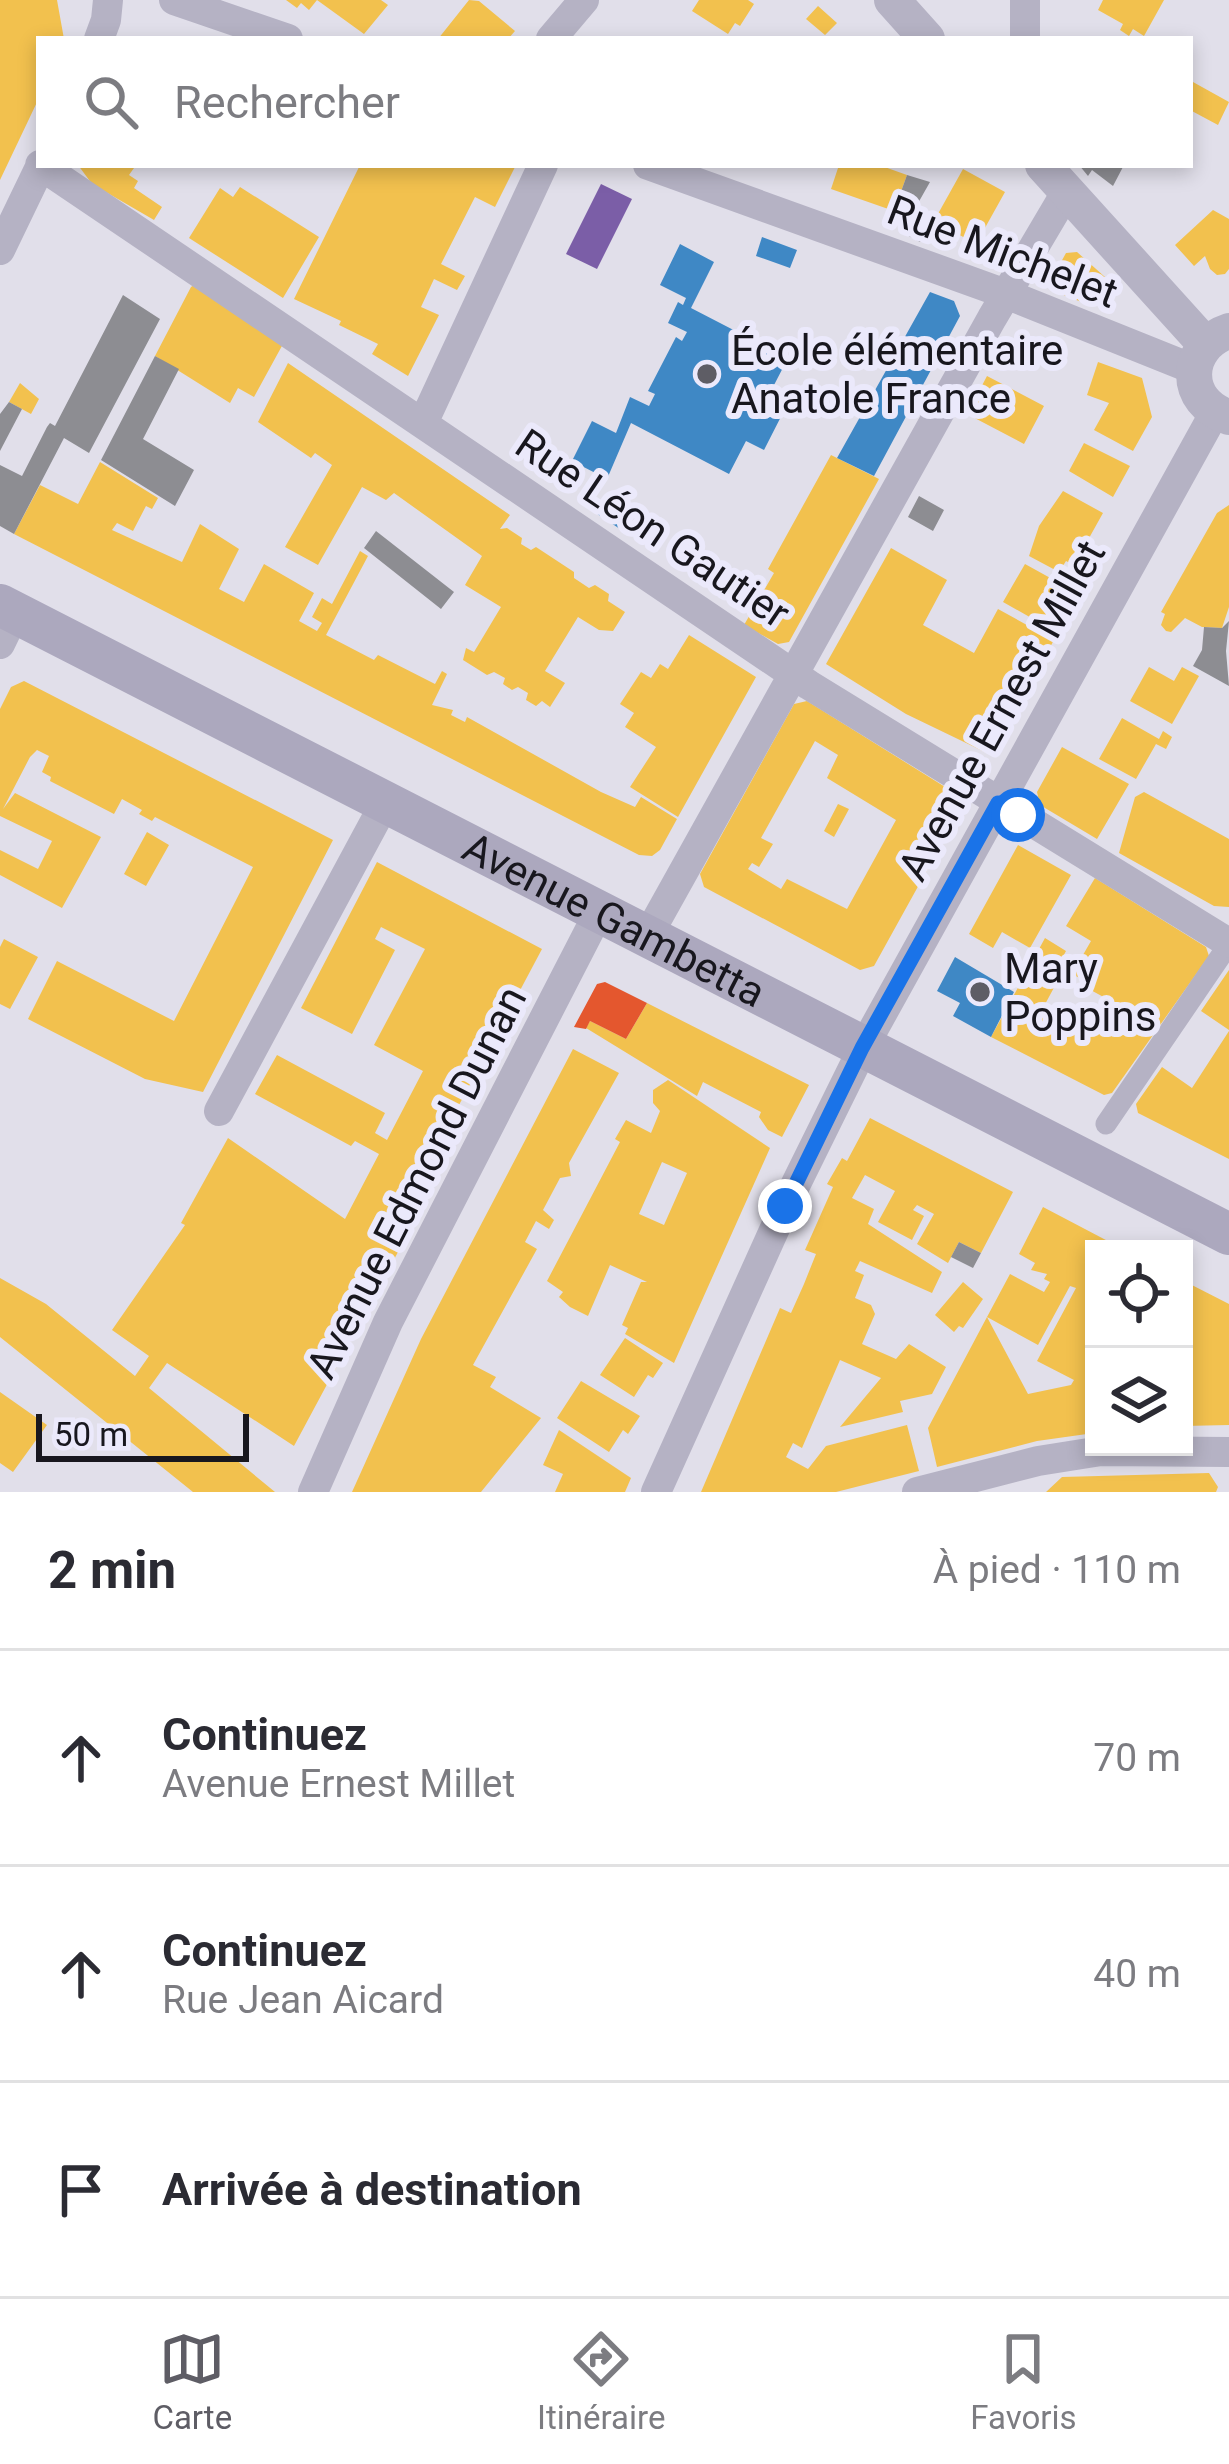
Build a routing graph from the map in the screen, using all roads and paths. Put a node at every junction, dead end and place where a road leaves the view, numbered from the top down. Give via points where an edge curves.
1 (84, 0) edge
2 (108, 0) edge
3 (174, 0) edge
4 (584, 0) edge
5 (892, 0) edge
6 (1025, 0) edge
7 (221, 7) edge
8 (93, 36) edge
9 (96, 36) edge
10 (282, 36) edge
11 (554, 36) edge
12 (924, 36) edge
13 (1025, 36) edge
14 (39, 168) edge
15 (44, 168) edge
16 (542, 168) edge
17 (656, 168) edge
18 (1055, 178) edge
19 (0, 250) edge
20 (1006, 294) junction
21 (1209, 348) edge
22 (1222, 415) edge
23 (424, 422) junction
24 (5, 621) edge
25 (792, 673) junction
26 (386, 801) junction
27 (998, 803) junction
28 (599, 912) junction
29 (647, 937) junction
30 (1229, 944) edge
31 (862, 1048) junction
32 (219, 1111) dead end
33 (1106, 1124) dead end
34 (1229, 1234) edge
35 (1229, 1452) edge
36 (1036, 1476) edge
37 (313, 1492) edge
38 (656, 1492) edge
39 (917, 1492) edge

1 - 8 street
2 - 9 street
3 - 7 street
4 - 11 street
5 - 12 street
6 - 13 street
7 - 10 street
14 - 19 street
15 - 23 street, Rue Léon Gautier
16 - 23 street
17 - 20 street, Rue Michelet
18 - 20 street
18 - 21 street
20 - 21 street, Rue Michelet
20 - 25 street
21 - 22 street via 1197,394
22 - 27 street, Avenue Ernest Millet
23 - 25 street, Rue Léon Gautier
24 - 26 main road, Avenue Gambetta
25 - 27 street, Rue Léon Gautier
25 - 29 street
26 - 28 main road, Avenue Gambetta
26 - 32 street
27 - 30 street, Rue Léon Gautier
27 - 31 street, Avenue Ernest Millet
28 - 29 main road, Avenue Gambetta
28 - 37 street, Avenue Edmond Dunan via 388,1322
29 - 31 main road, Avenue Gambetta
30 - 33 street
31 - 34 main road, Avenue Gambetta
31 - 38 street, Avenue Ernest Millet
35 - 36 street via 1102,1451
36 - 39 street

